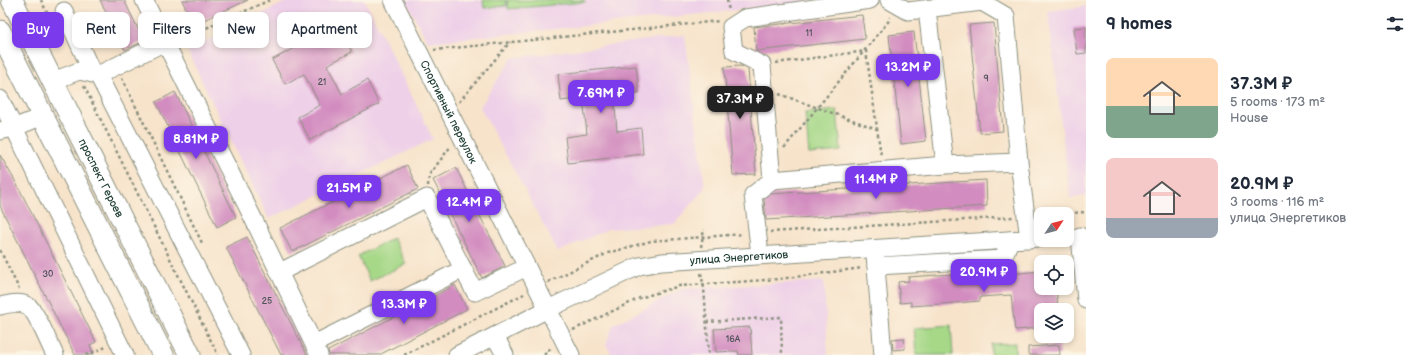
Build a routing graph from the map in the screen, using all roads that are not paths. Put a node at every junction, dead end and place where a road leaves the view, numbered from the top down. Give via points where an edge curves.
1 (12, 0) edge
2 (393, 0) edge
3 (870, 0) edge
4 (891, 1) edge
5 (150, 2) edge
6 (927, 9) junction
7 (154, 12) edge
8 (64, 29) edge
9 (0, 31) edge
10 (153, 48) edge
11 (168, 48) edge
12 (89, 74) junction
13 (53, 81) junction
14 (0, 99) edge
15 (43, 116) junction
16 (7, 130) edge
17 (1019, 162) junction
18 (945, 165) junction
19 (772, 180) junction
20 (1034, 234) edge
21 (1078, 236) edge
22 (1034, 239) edge
23 (1010, 240) junction
24 (875, 248) junction
25 (760, 255) junction
26 (876, 266) junction
27 (527, 267) junction
28 (463, 269) junction
29 (280, 272) junction
30 (1086, 300) edge
31 (0, 306) edge
32 (548, 309) junction
33 (495, 336) junction
34 (121, 349) edge
35 (316, 349) edge
36 (55, 355) edge
37 (163, 355) edge
38 (190, 355) edge
39 (241, 355) edge
40 (457, 355) edge
41 (505, 355) edge
42 (572, 355) edge
43 (883, 355) edge

1 - 13 main road, проспект Героев
2 - 27 street, Спортивный переулок
3 - 19 street via 745,18 730,27 734,51 762,65
4 - 6 street via 908,11
5 - 7 street
6 - 17 street via 982,2 1006,16
6 - 18 street
8 - 12 street
9 - 15 main road
10 - 12 street via 117,66
11 - 29 street
12 - 13 street
12 - 39 street
13 - 38 main road, проспект Героев
14 - 16 street
15 - 16 street
15 - 37 main road
16 - 34 street
17 - 18 street
17 - 20 street
18 - 19 street
19 - 25 street via 753,195
21 - 30 street
22 - 23 street, улица Энергетиков
23 - 24 street, улица Энергетиков
23 - 26 street via 1003,259
24 - 25 street, улица Энергетиков
24 - 26 street
25 - 32 street, улица Энергетиков via 639,266
26 - 43 street
27 - 28 street via 475,292
27 - 32 street, Спортивный переулок
28 - 29 street via 427,198
28 - 35 street
29 - 35 street
31 - 36 street via 15,303 27,306 36,316
32 - 33 street, улица Энергетиков
32 - 42 street, Спортивный переулок
33 - 40 street, улица Энергетиков
33 - 41 street

